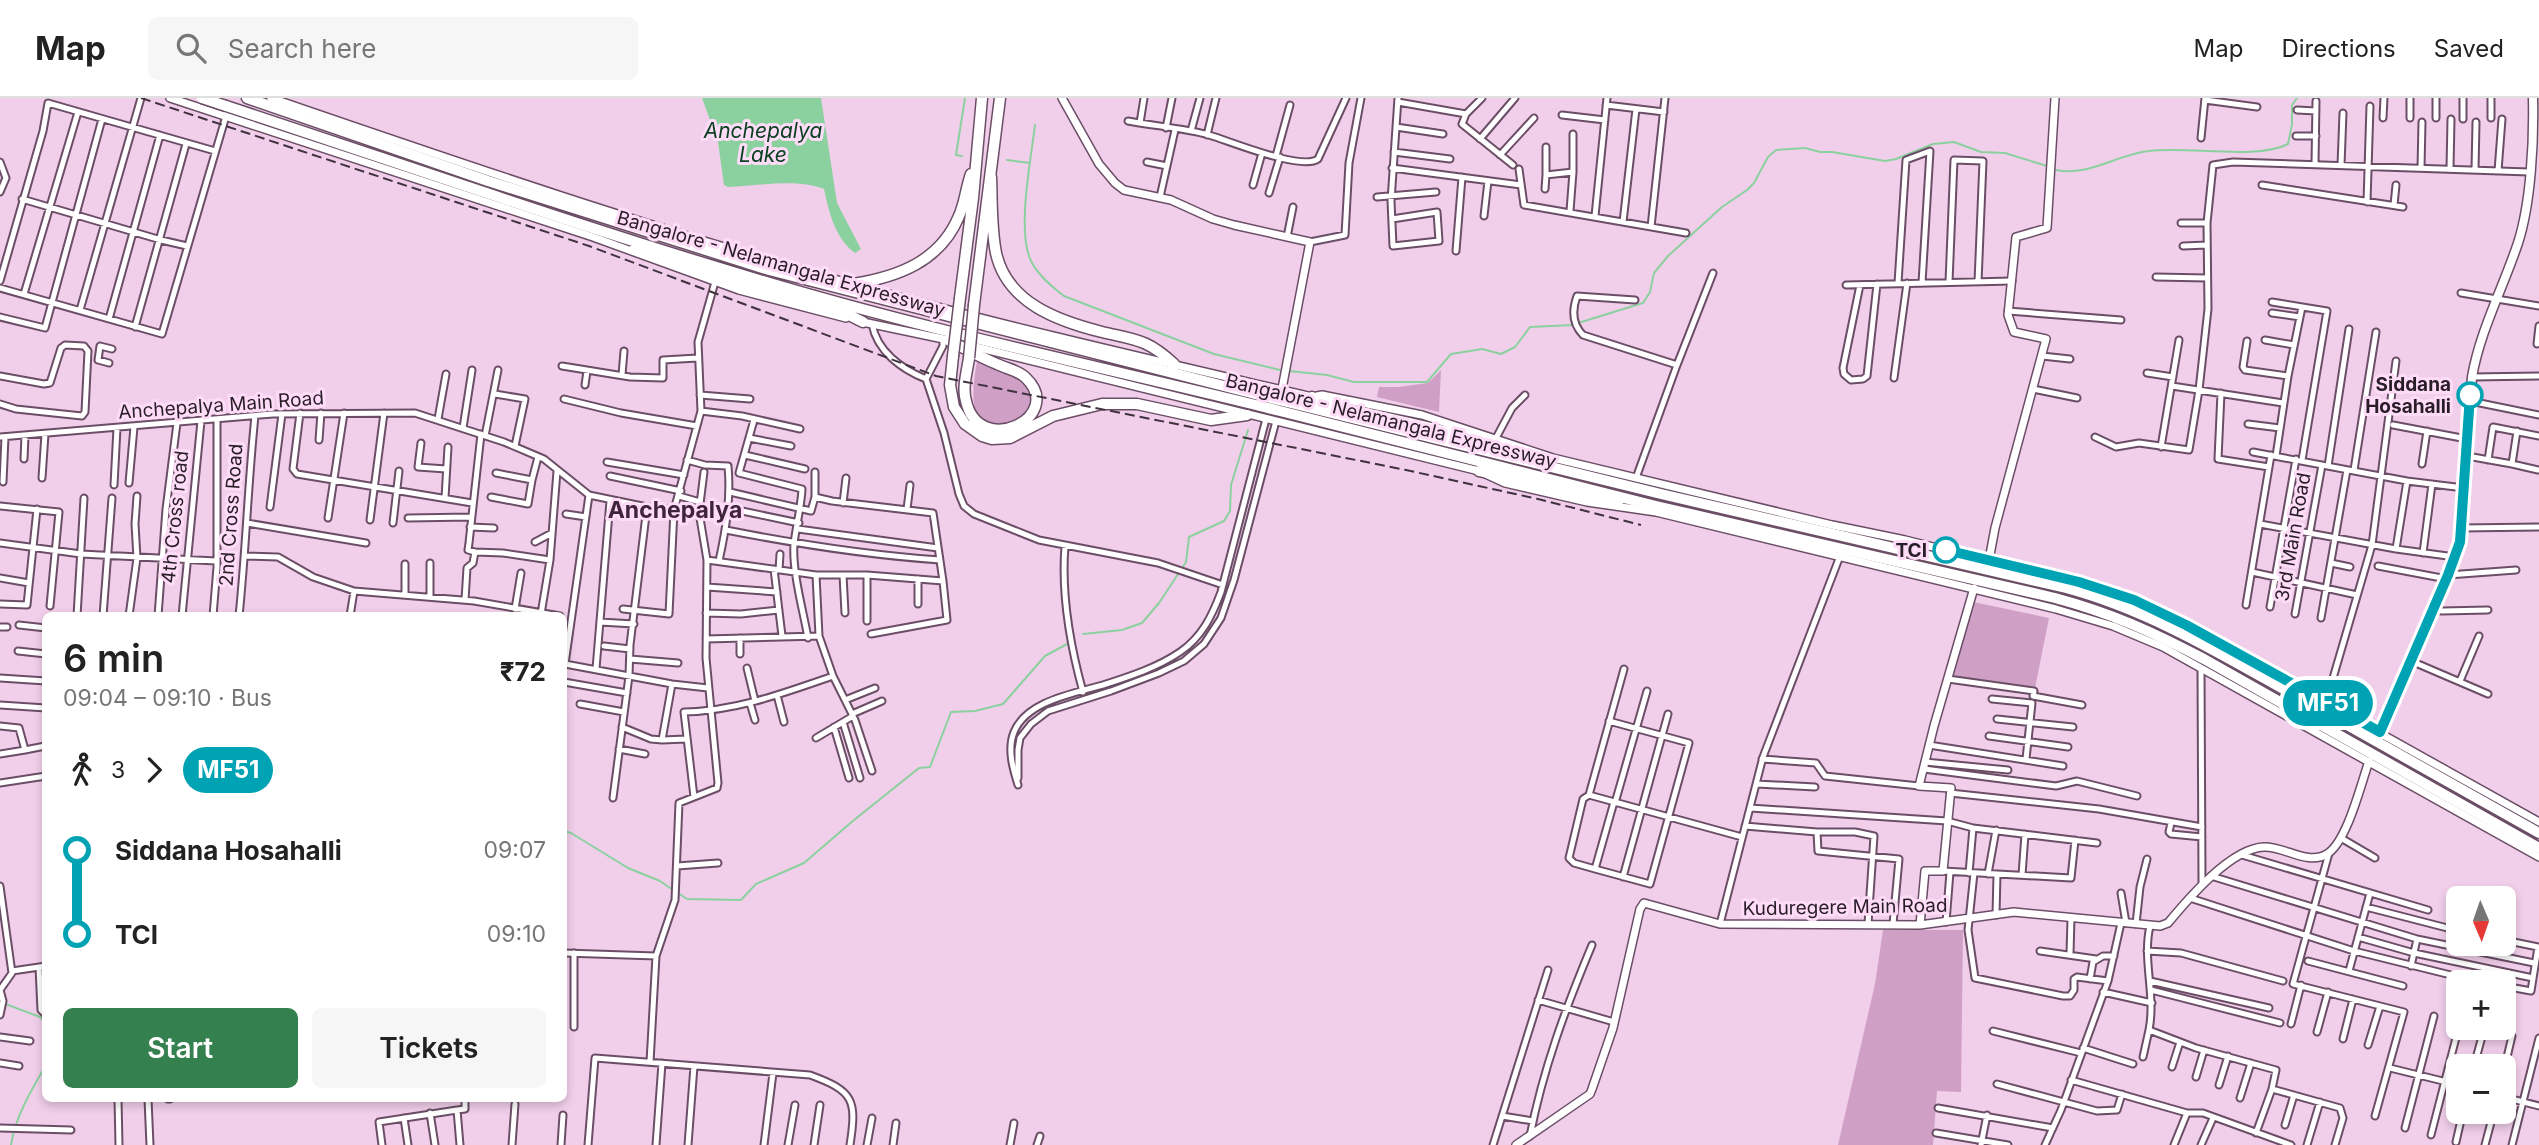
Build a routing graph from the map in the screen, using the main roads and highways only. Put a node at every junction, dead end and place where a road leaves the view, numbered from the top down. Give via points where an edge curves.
1 (247, 98) edge
2 (982, 98) edge
3 (1000, 98) edge
4 (199, 101) edge
5 (2535, 104) edge
6 (2535, 132) edge
7 (975, 160) junction
8 (2535, 161) edge
9 (991, 177) junction
10 (600, 230) junction
11 (853, 284) road end
12 (867, 323) road end
13 (946, 339) road end
14 (1174, 364) road end
15 (1311, 397) road end
16 (1262, 401) junction
17 (1285, 407) junction
18 (1247, 415) road end
19 (1517, 457) junction
20 (1479, 471) road end
21 (1657, 506) junction
22 (2380, 732) road end
23 (2539, 833) edge
24 (2539, 848) edge

1 - 16 highway, Bangalore - Nelamangala Expressway via 488,181 815,283
2 - 7 highway
3 - 9 highway
4 - 10 highway, Bangalore - Nelamangala Expressway, bridge
5 - 6 main road
6 - 8 main road
7 - 11 highway via 958,218 942,243 897,275
7 - 18 highway, bridge via 950,384 954,407 965,424 982,436 1000,439 1053,416 1101,404 1144,405 1211,420
8 - 22 main road via 2529,172 2522,228 2475,357 2455,558
9 - 13 highway, bridge via 984,214 974,305 969,358 965,397 973,417 985,427 1008,429 1023,423 1034,409 1035,393 1029,380 1017,372 1001,366
9 - 14 highway via 997,256 1020,294 1064,321 1151,344
10 - 12 highway via 652,254
10 - 16 highway, Bangalore - Nelamangala Expressway via 856,308
15 - 19 highway via 1462,435
16 - 17 highway, Bangalore - Nelamangala Expressway, bridge
17 - 19 highway, Bangalore - Nelamangala Expressway
17 - 21 highway, Bangalore - Nelamangala Expressway
19 - 23 highway, Bangalore - Nelamangala Expressway via 2066,588 2128,607
20 - 21 highway via 1597,499
21 - 24 highway, Bangalore - Nelamangala Expressway via 2074,603 2134,623

